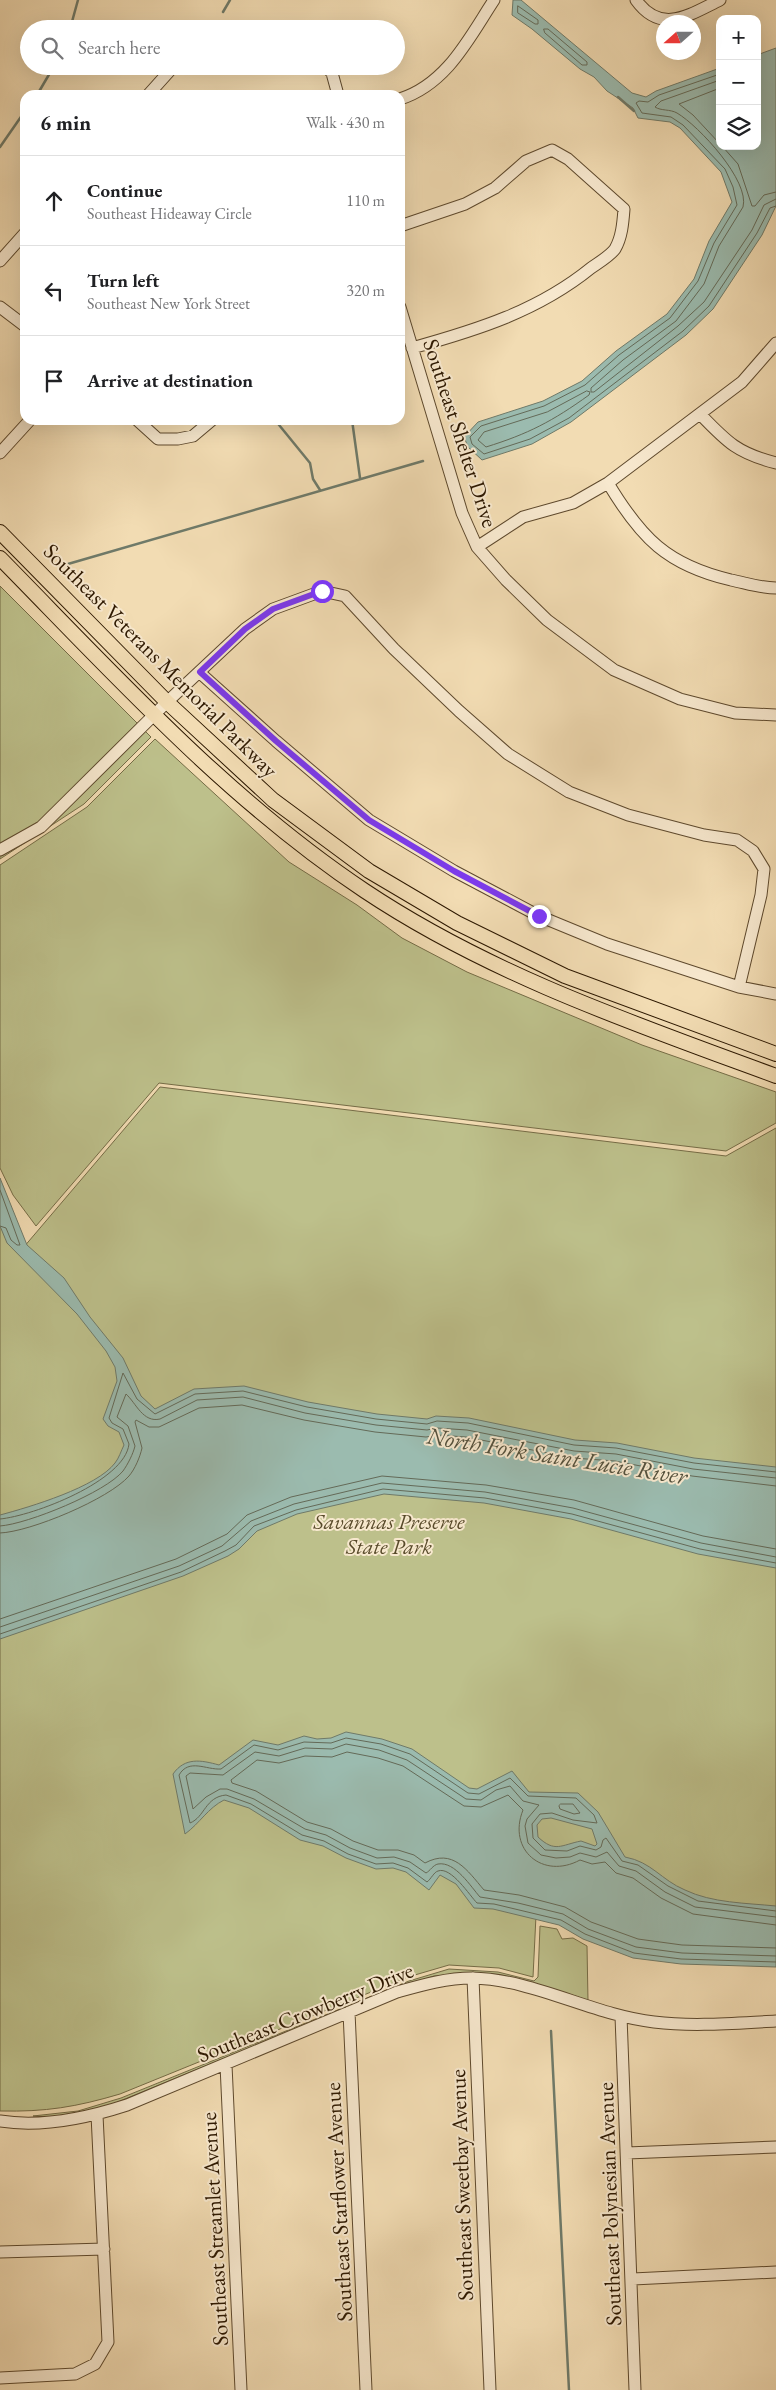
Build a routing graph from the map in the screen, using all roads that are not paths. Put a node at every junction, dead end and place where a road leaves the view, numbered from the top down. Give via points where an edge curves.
1 (494, 0) edge
2 (636, 0) edge
3 (720, 0) edge
4 (166, 75) edge
5 (333, 75) edge
6 (152, 90) edge
7 (337, 90) edge
8 (405, 97) edge
9 (405, 224) edge
10 (20, 239) edge
11 (0, 261) edge
12 (0, 307) edge
13 (20, 322) edge
14 (405, 325) edge
15 (776, 343) edge
16 (412, 348) junction
17 (700, 414) junction
18 (25, 425) edge
19 (143, 425) edge
20 (206, 425) edge
21 (0, 453) edge
22 (776, 463) edge
23 (608, 483) junction
24 (0, 532) edge
25 (477, 547) junction
26 (0, 558) edge
27 (776, 588) edge
28 (200, 672) junction
29 (167, 702) junction
30 (776, 714) edge
31 (154, 715) junction
32 (0, 850) edge
33 (739, 987) junction
34 (776, 994) edge
35 (776, 1054) edge
36 (776, 1076) edge
37 (473, 1978) junction
38 (349, 2012) junction
39 (621, 2016) junction
40 (776, 2021) edge
41 (226, 2065) junction
42 (97, 2115) junction
43 (0, 2121) edge
44 (776, 2147) edge
45 (627, 2153) junction
46 (104, 2249) junction
47 (0, 2252) edge
48 (776, 2272) edge
49 (633, 2279) junction
50 (0, 2378) edge
51 (241, 2390) edge
52 (366, 2390) edge
53 (490, 2390) edge
54 (635, 2390) edge

1 - 8 street via 452,64 431,84
2 - 3 street via 641,8 659,20 681,19
4 - 6 street
5 - 7 street
9 - 16 street via 465,204 495,188 526,161 552,150 568,159 624,209 622,228 614,250 580,277 522,312 470,332
10 - 11 street
12 - 13 street
14 - 16 street, Southeast Shelter Drive
15 - 17 street via 742,382
16 - 25 street, Southeast Shelter Drive via 462,513
17 - 22 street via 728,443 755,457
17 - 23 street
18 - 21 street
19 - 20 street via 158,439 194,436
23 - 25 street via 573,503 523,517
23 - 27 street via 627,514 651,541 680,563 714,576
24 - 29 main road, Southeast Veterans Memorial Parkway
25 - 30 street, Southeast Shelter Drive via 547,620 614,670 680,699 735,713
26 - 31 main road, Southeast Veterans Memorial Parkway
28 - 29 street
28 - 33 street via 369,820 454,871 539,916 607,944
28 - 33 street via 245,629 273,609 322,591 345,596 394,649 459,711 508,754 546,778 569,792 628,815 704,835 737,840 753,851 764,869
29 - 31 street
29 - 35 main road, Southeast Veterans Memorial Parkway via 273,800 369,871 457,923 565,976
31 - 32 street via 41,827
31 - 36 main road, Southeast Veterans Memorial Parkway via 269,820 365,891 454,944 562,996
33 - 34 street
37 - 38 street, Southeast Crowberry Drive via 435,1981
37 - 39 street, Southeast Crowberry Drive via 509,1983
37 - 53 street, Southeast Sweetbay Avenue
38 - 41 street, Southeast Crowberry Drive
38 - 52 street, Southeast Starflower Avenue
39 - 40 street, Southeast Crowberry Drive via 689,2025
39 - 45 street, Southeast Polynesian Avenue
41 - 42 street, Southeast Crowberry Drive
41 - 51 street, Southeast Streamlet Avenue
42 - 43 street, Southeast Crowberry Drive via 25,2123
42 - 46 street
44 - 45 street
45 - 49 street, Southeast Polynesian Avenue
46 - 47 street
46 - 50 street via 108,2342 95,2364 75,2374
48 - 49 street
49 - 54 street, Southeast Polynesian Avenue

